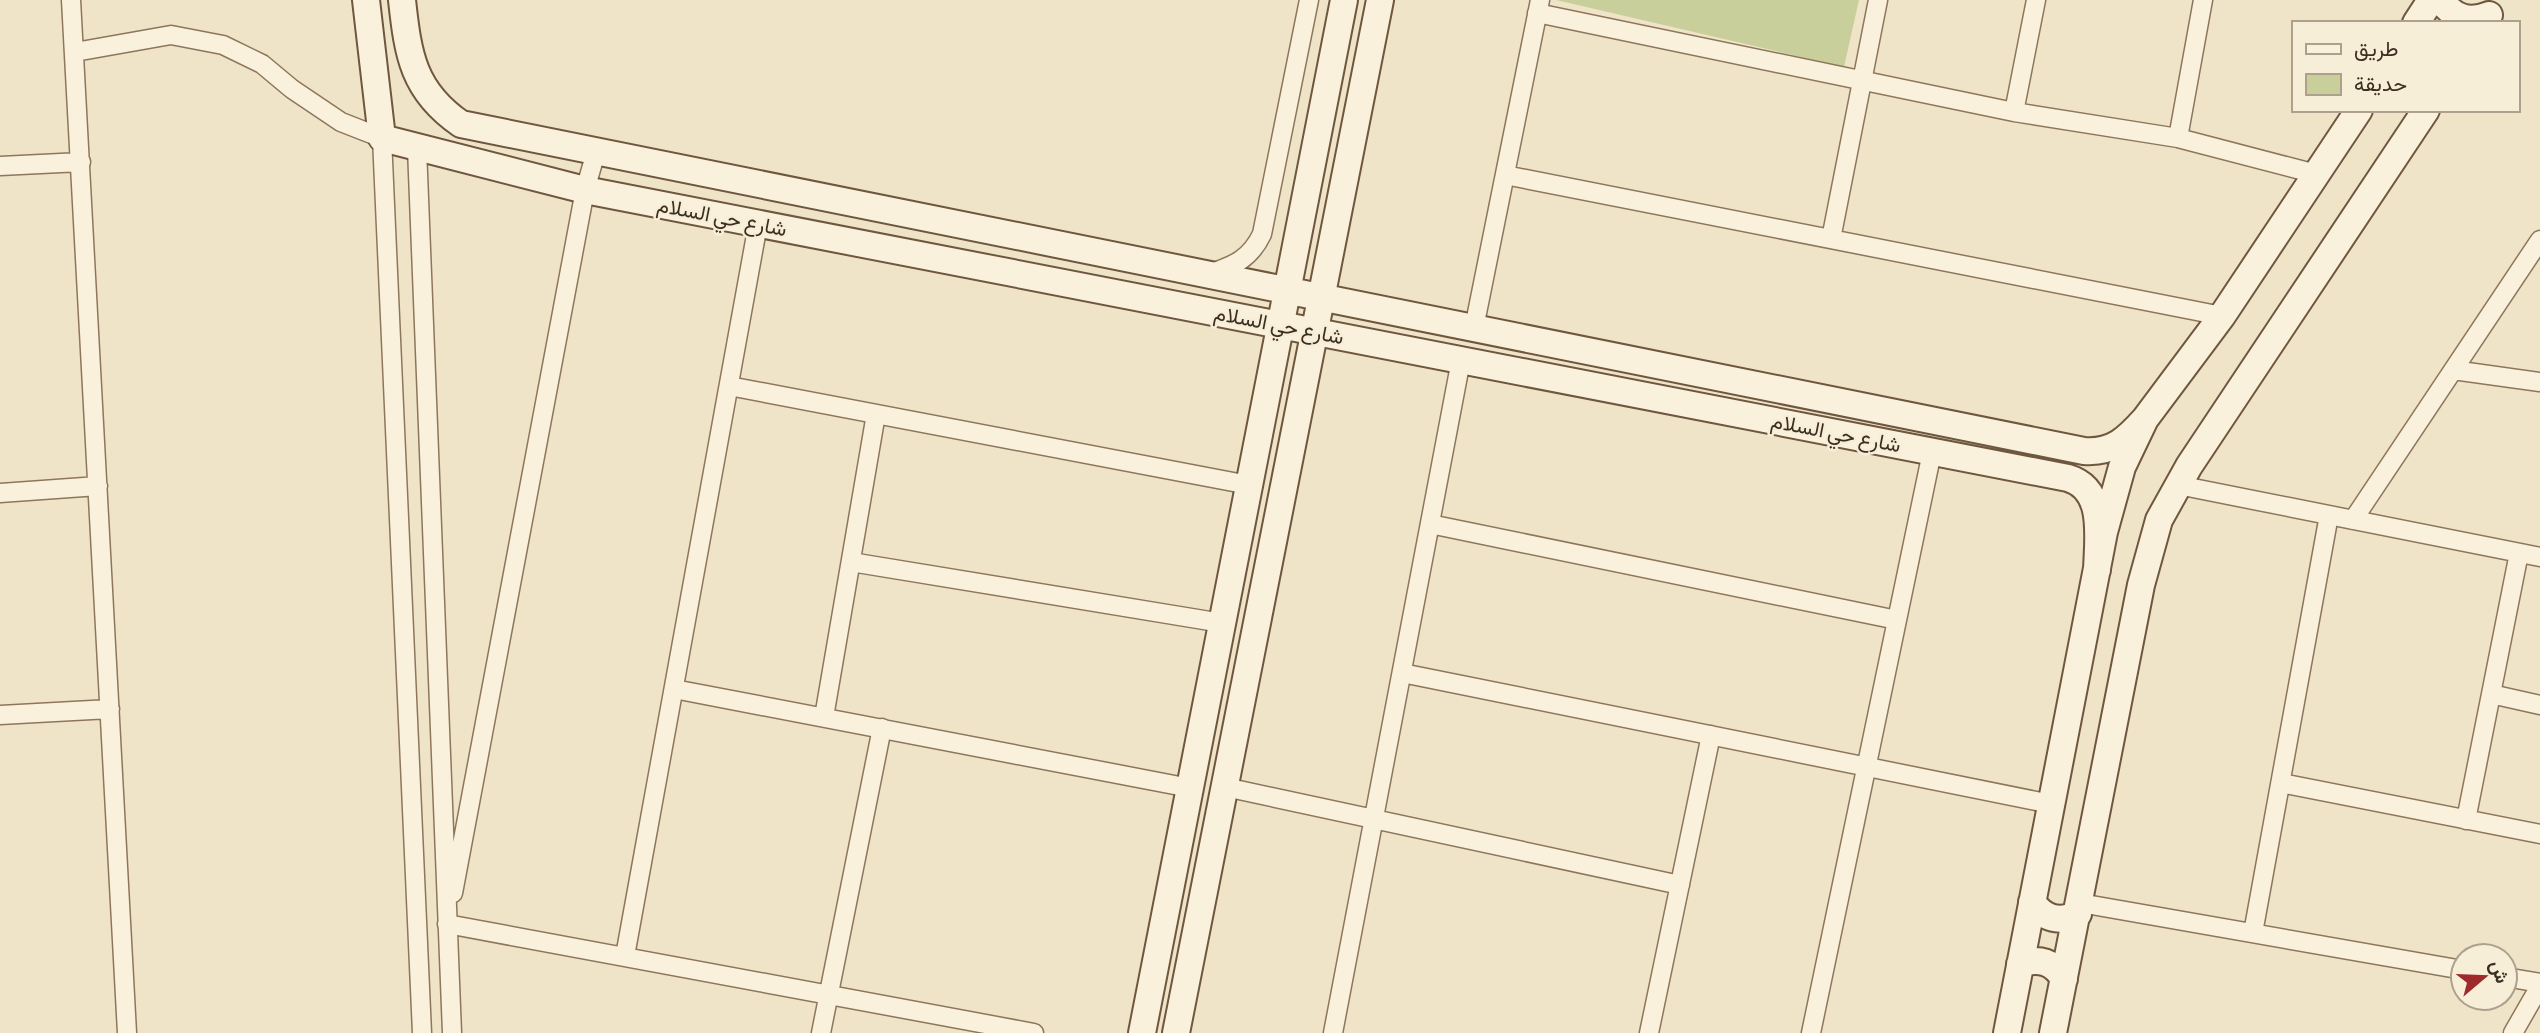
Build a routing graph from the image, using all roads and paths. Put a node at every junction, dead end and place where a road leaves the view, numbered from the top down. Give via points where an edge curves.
1 (71, 0) edge
2 (366, 0) edge
3 (402, 0) edge
4 (1308, 0) edge
5 (1343, 0) edge
6 (1380, 0) edge
7 (1878, 0) edge
8 (2036, 0) edge
9 (2203, 0) edge
10 (2431, 0) edge
11 (2441, 0) edge
12 (1539, 7) edge
13 (2491, 13) edge
14 (2417, 21) edge
15 (75, 52) junction
16 (1862, 80) junction
17 (2014, 112) junction
18 (2358, 112) edge
19 (2425, 112) edge
20 (382, 138) junction
21 (2178, 138) junction
22 (416, 148) junction
23 (596, 152) junction
24 (81, 162) junction
25 (0, 166) edge
26 (2316, 174) junction
27 (1505, 175) junction
28 (584, 190) junction
29 (758, 224) junction
30 (1830, 239) junction
31 (2540, 240) edge
32 (1294, 255) junction
33 (1327, 266) junction
34 (1206, 275) junction
35 (1287, 291) junction
36 (1321, 298) junction
37 (1384, 310) junction
38 (2222, 316) junction
39 (1280, 325) junction
40 (1474, 328) junction
41 (1312, 344) junction
42 (1376, 344) junction
43 (1275, 353) junction
44 (1461, 360) junction
45 (2453, 370) junction
46 (2540, 382) edge
47 (729, 386) junction
48 (876, 414) junction
49 (2145, 419) junction
50 (2017, 438) junction
51 (1932, 452) junction
52 (2009, 467) junction
53 (1249, 485) junction
54 (2178, 485) junction
55 (98, 486) junction
56 (0, 494) edge
57 (2329, 515) junction
58 (2353, 520) junction
59 (1430, 524) junction
60 (2519, 553) junction
61 (2540, 557) edge
62 (850, 562) junction
63 (2097, 570) junction
64 (1897, 620) junction
65 (1222, 623) junction
66 (1402, 673) junction
67 (674, 689) junction
68 (2491, 694) junction
69 (2540, 705) edge
70 (110, 709) junction
71 (0, 715) edge
72 (824, 717) junction
73 (882, 727) junction
74 (1711, 735) junction
75 (1867, 767) junction
76 (2281, 783) junction
77 (1225, 787) junction
78 (1190, 788) junction
79 (2051, 804) junction
80 (1374, 818) junction
81 (2466, 820) junction
82 (2540, 834) edge
83 (1680, 885) junction
84 (2032, 902) junction
85 (2079, 908) junction
86 (447, 924) junction
87 (2253, 933) junction
88 (625, 956) junction
89 (2020, 964) junction
90 (2449, 968) edge
91 (2064, 979) junction
92 (2519, 980) edge
93 (2540, 985) edge
94 (829, 993) junction
95 (976, 1027) edge
96 (127, 1033) edge
97 (422, 1033) edge
98 (452, 1033) edge
99 (821, 1033) edge
100 (1034, 1033) edge
101 (1142, 1033) edge
102 (1176, 1033) edge
103 (1333, 1033) edge
104 (1649, 1033) edge
105 (1811, 1033) edge
106 (2007, 1033) edge
107 (2053, 1033) edge
108 (2512, 1033) edge

1 - 15 street
2 - 20 main road
3 - 23 main road via 410,52 421,83 437,107 461,124
4 - 34 street via 1262,234 1244,260
5 - 32 main road
6 - 33 main road
7 - 16 street
8 - 17 street
9 - 21 street
10 - 14 main road
11 - 13 main road via 2457,16 2479,19
12 - 16 street
12 - 27 street
15 - 20 street via 172,35 223,46 262,64 341,122
15 - 24 street
16 - 17 street
16 - 30 street
17 - 21 street
18 - 26 main road
19 - 54 main road
20 - 22 main road, شارع حي السلام
20 - 97 street
21 - 26 street
22 - 28 main road, شارع حي السلام
22 - 86 street
23 - 28 street
23 - 34 main road
24 - 25 street
24 - 55 street
26 - 38 main road
27 - 30 street
27 - 40 street
28 - 29 main road, شارع حي السلام
28 - 86 street
29 - 39 main road, شارع حي السلام
29 - 47 street
30 - 38 street
31 - 45 street
32 - 33 main road via 1303,272 1316,274
32 - 35 main road
33 - 36 main road
34 - 35 main road
35 - 36 main road
35 - 39 main road
36 - 37 main road
36 - 41 main road
37 - 40 main road
37 - 42 main road via 1374,326
38 - 49 main road
39 - 41 main road, شارع حي السلام
39 - 43 main road
40 - 50 main road
41 - 42 main road, شارع حي السلام
41 - 43 main road via 1290,341
41 - 77 main road
42 - 44 main road, شارع حي السلام
43 - 53 main road
44 - 51 main road, شارع حي السلام
44 - 59 street
45 - 46 street
45 - 58 street
47 - 48 street
47 - 67 street
48 - 53 street
48 - 62 street
49 - 50 main road via 2124,442 2097,452
49 - 63 main road via 2115,489
50 - 52 main road via 2017,454
51 - 52 main road, شارع حي السلام
51 - 64 street
52 - 63 main road, شارع حي السلام via 2083,484 2091,494 2096,518
53 - 65 main road
54 - 57 street
54 - 85 main road via 2159,520 2141,585
55 - 56 street
55 - 70 street
57 - 58 street
57 - 76 street
58 - 60 street
59 - 64 street
59 - 66 street
60 - 61 street
60 - 68 street
62 - 65 street
62 - 72 street
63 - 79 main road
64 - 75 street
65 - 78 main road
66 - 74 street
66 - 80 street
67 - 72 street
67 - 88 street
68 - 69 street
68 - 81 street
70 - 71 street
70 - 96 street
72 - 73 street
73 - 78 street
73 - 94 street
74 - 75 street
74 - 83 street
75 - 79 street
75 - 105 street
76 - 81 street
76 - 87 street
77 - 80 street
77 - 102 main road
78 - 101 main road
79 - 84 main road
80 - 83 street
80 - 103 street
81 - 82 street
83 - 104 street
84 - 85 main road via 2044,915 2061,920
84 - 89 main road
85 - 87 street
85 - 91 main road
86 - 88 street
86 - 98 street
87 - 90 street
88 - 94 street
89 - 91 main road via 2046,962
89 - 106 main road
91 - 107 main road
92 - 93 street
93 - 108 street
94 - 95 street
94 - 99 street
95 - 100 street

